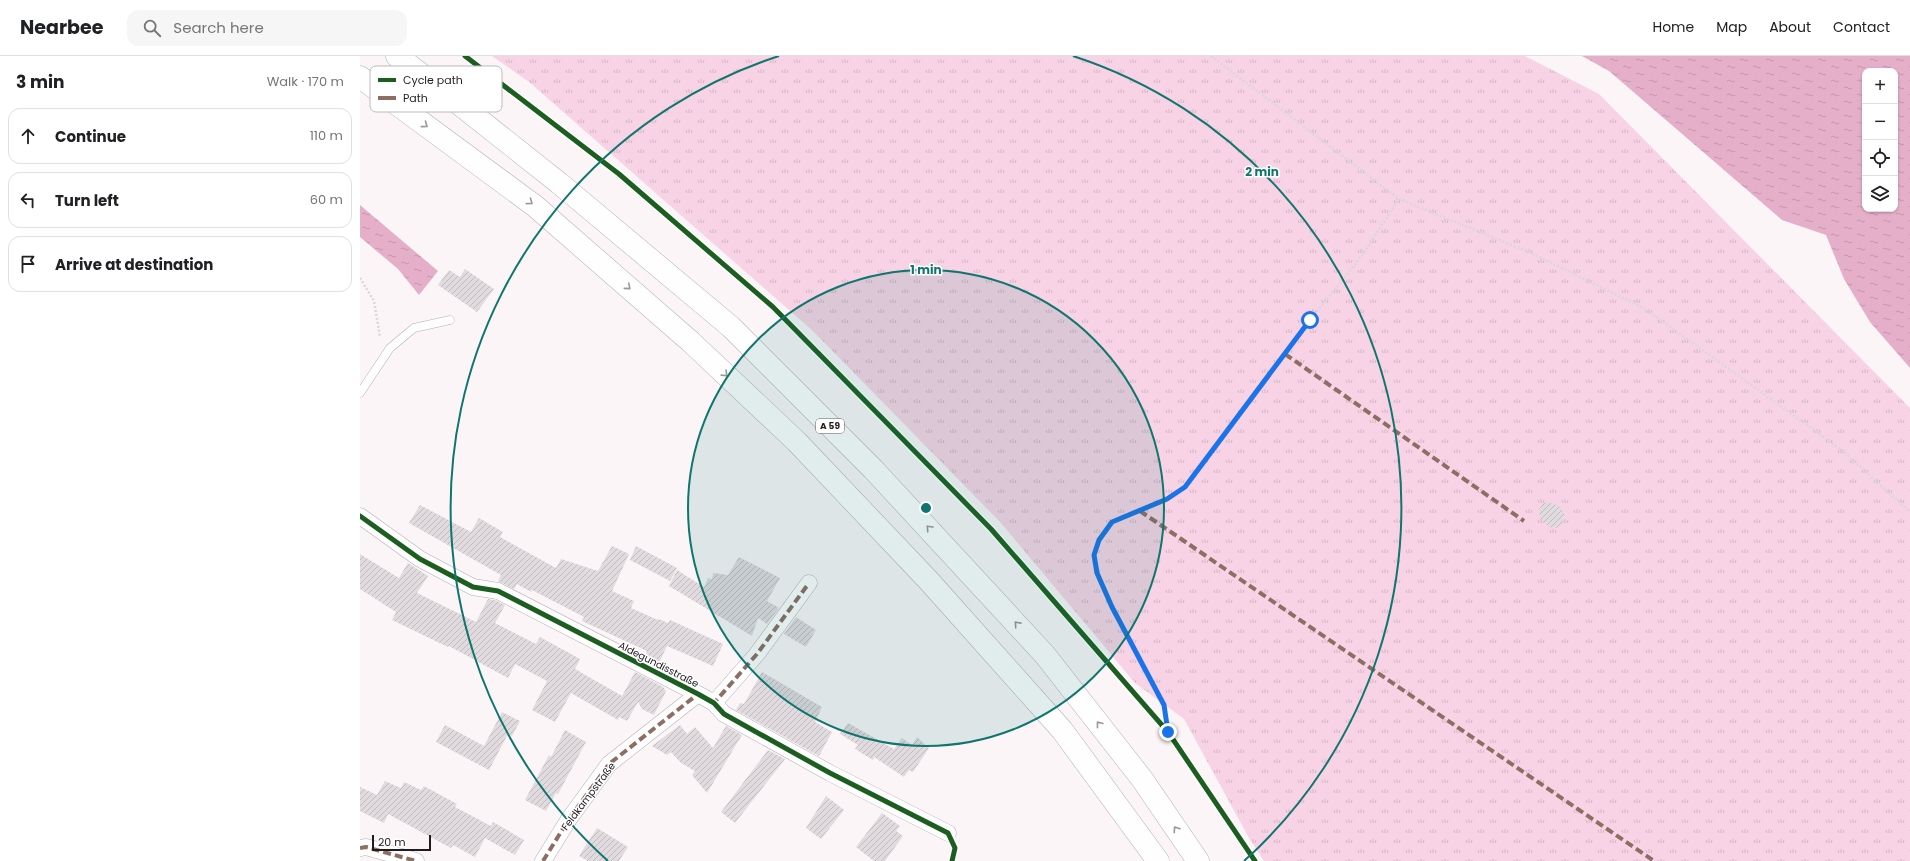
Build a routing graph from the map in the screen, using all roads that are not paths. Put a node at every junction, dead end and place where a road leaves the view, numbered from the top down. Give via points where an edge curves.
1 (397, 56) edge
2 (410, 66) edge
3 (360, 77) edge
4 (370, 84) edge
5 (407, 112) edge
6 (470, 112) edge
7 (450, 320) dead end
8 (360, 393) edge
9 (360, 516) edge
10 (809, 583) dead end
11 (698, 694) junction
12 (714, 703) junction
13 (948, 833) dead end
14 (360, 848) edge
15 (416, 861) edge
16 (543, 861) edge
17 (1158, 861) edge
18 (1198, 861) edge

2 -> 1 highway, A 59
3 -> 4 highway
5 -> 17 highway via 535,206 691,342 797,442 929,581 1062,730
18 -> 6 highway, A 59 via 1142,780 1045,655 873,469 731,327 560,183
7 - 8 lane via 414,328 390,348
9 - 11 street, Aldegundisstraße via 420,559 474,587 498,591
10 - 12 street via 756,654
11 - 12 street, Aldegundisstraße
11 - 16 street, Feldkampstraße via 610,764 569,819
12 - 13 street, Aldegundisstraße via 724,714
14 - 15 street via 366,847

